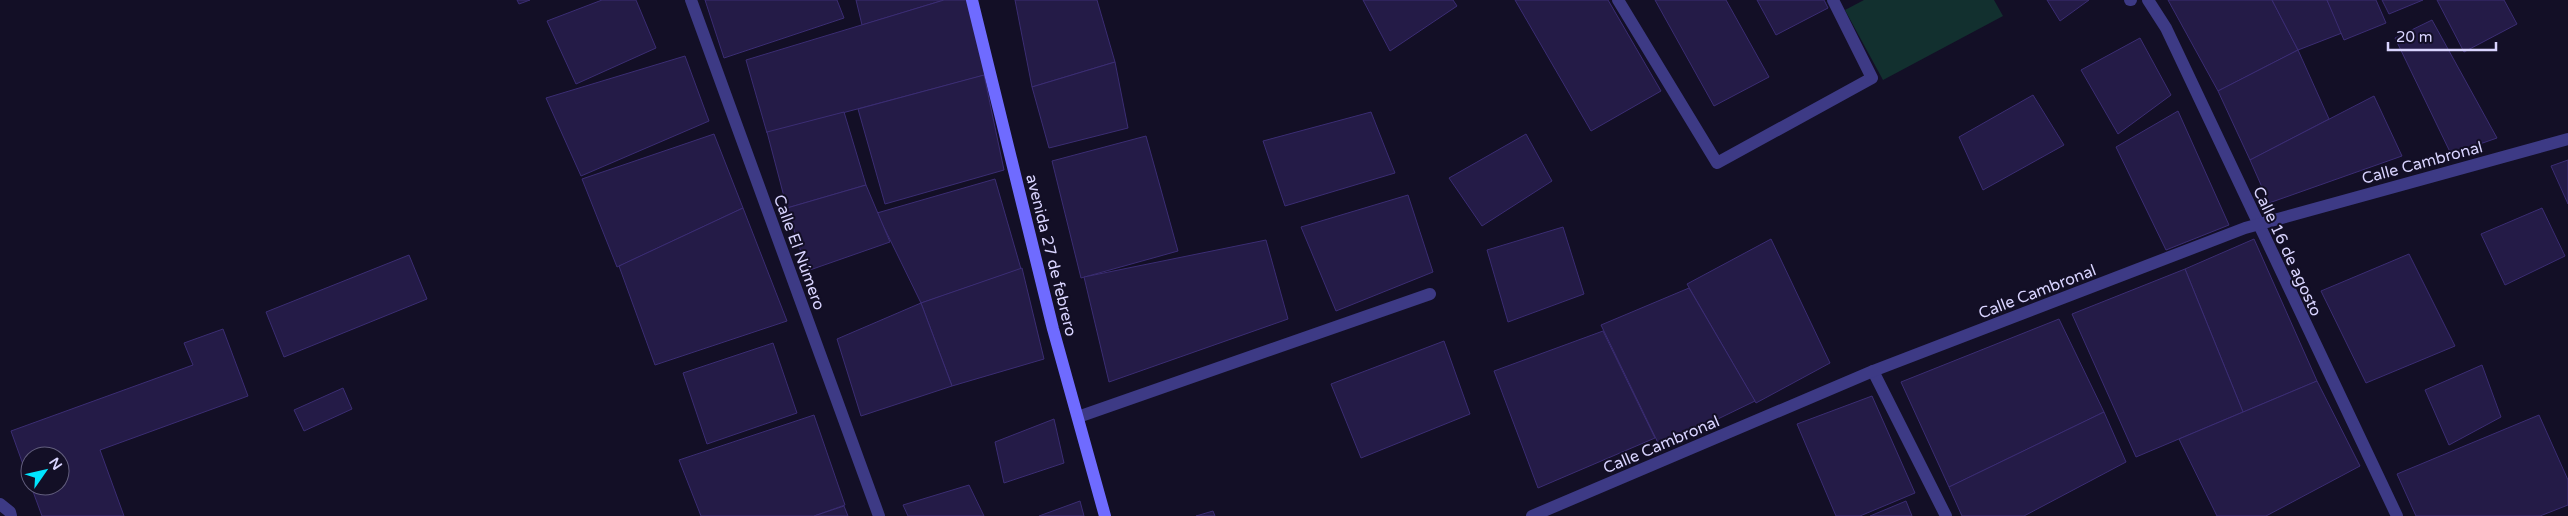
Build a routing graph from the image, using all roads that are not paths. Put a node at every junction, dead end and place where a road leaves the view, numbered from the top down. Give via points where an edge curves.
1 (691, 0) edge
2 (972, 0) edge
3 (1618, 0) edge
4 (1833, 0) edge
5 (2148, 0) edge
6 (2568, 139) edge
7 (2258, 225) junction
8 (1430, 294) dead end
9 (1873, 371) junction
10 (1078, 417) junction
11 (0, 504) edge
12 (11, 516) edge
13 (879, 516) edge
14 (1105, 516) edge
15 (1532, 516) edge
16 (1946, 516) edge
17 (2397, 516) edge

1 - 13 street, Calle El Número
2 - 10 main road, avenida 27 de febrero via 1050,319
3 - 4 street via 1717,163 1872,78
5 - 7 street, Calle 16 de agosto via 2166,28
6 - 7 street, Calle Cambronal
7 - 9 street, Calle Cambronal
7 - 17 street, Calle 16 de agosto
8 - 10 street
9 - 15 street, Calle Cambronal
9 - 16 street
10 - 14 main road, avenida 27 de febrero
11 - 12 street

